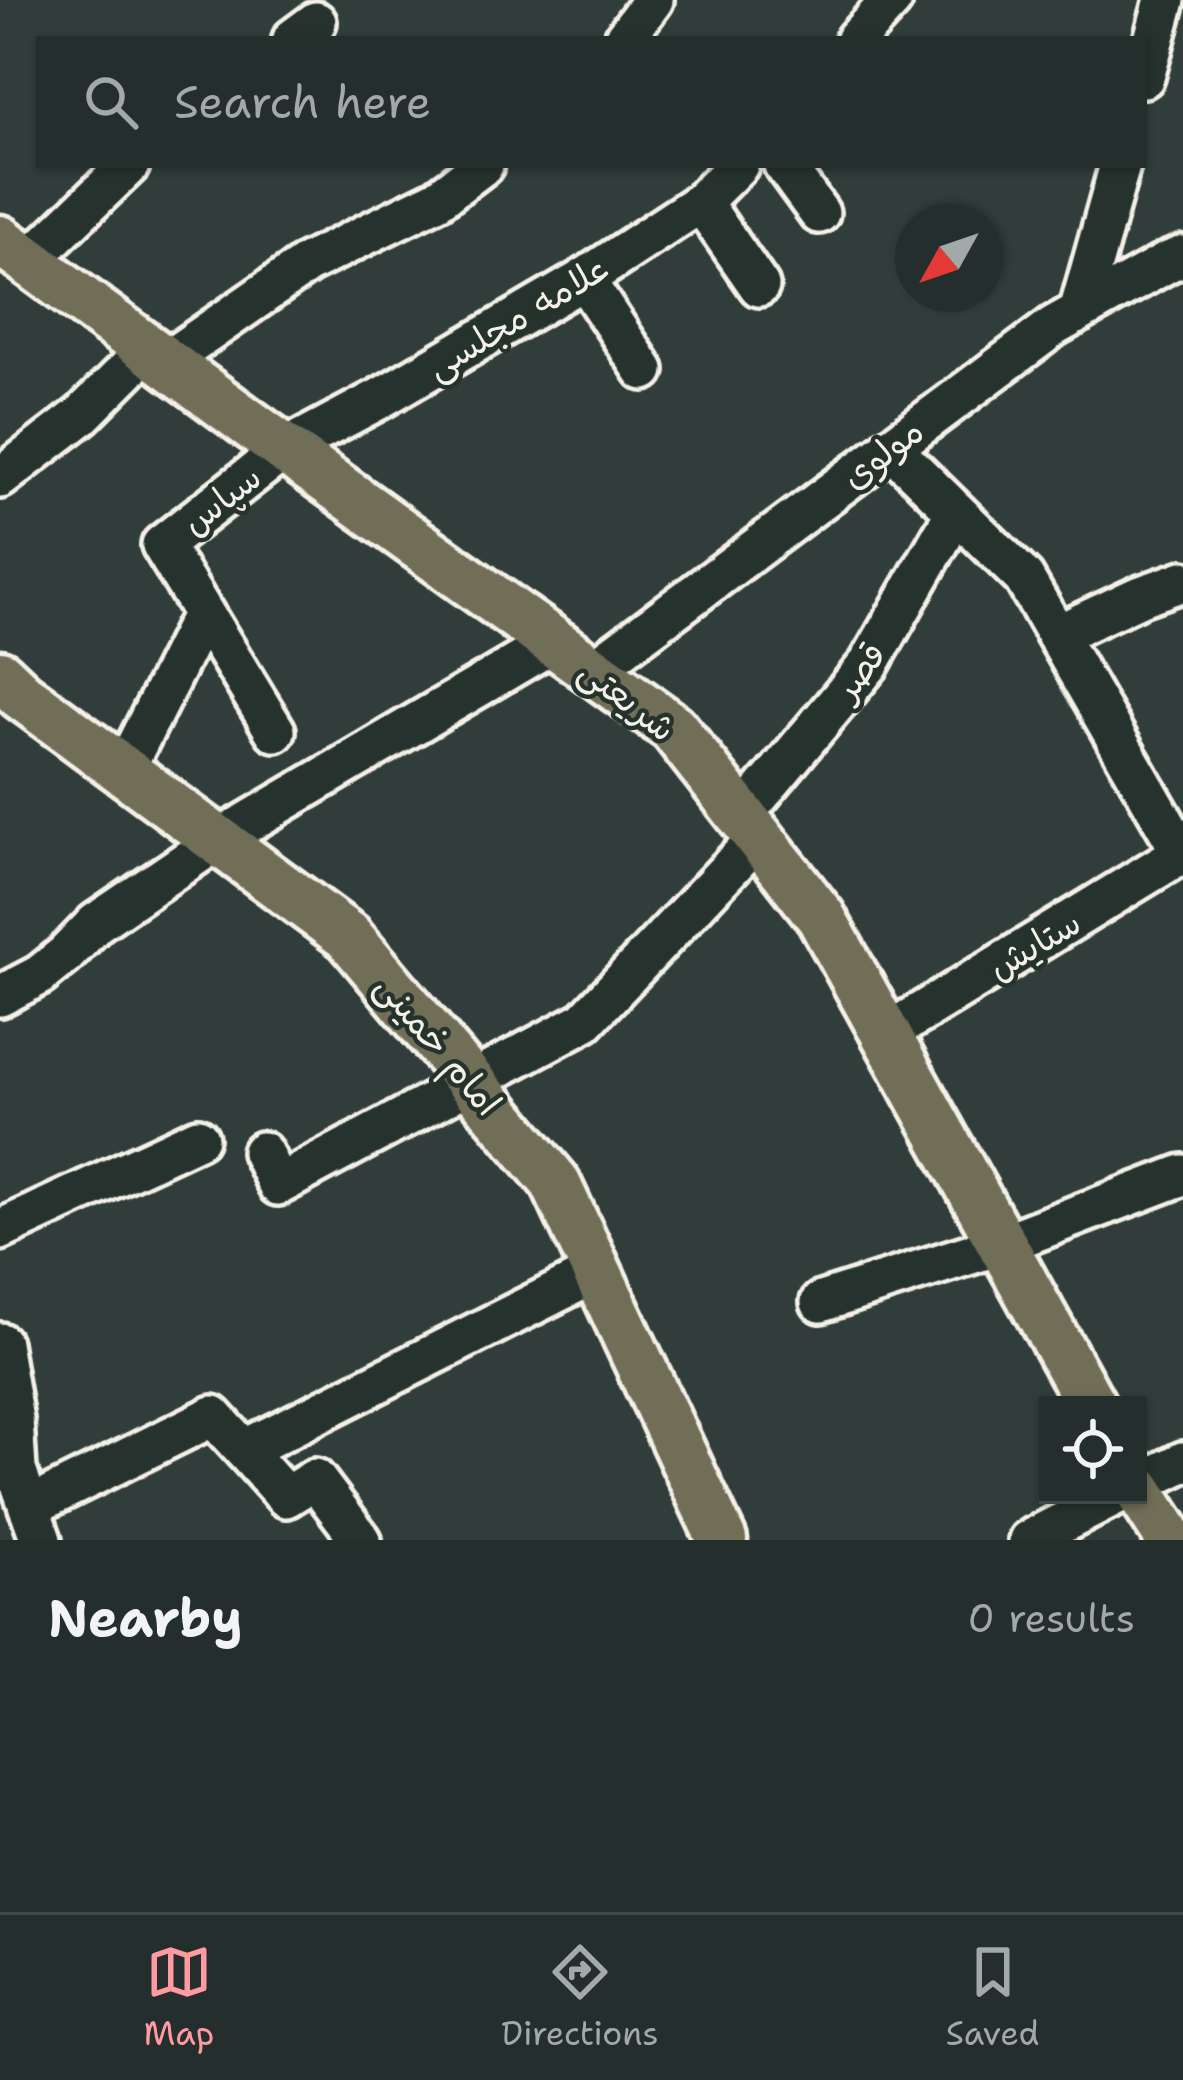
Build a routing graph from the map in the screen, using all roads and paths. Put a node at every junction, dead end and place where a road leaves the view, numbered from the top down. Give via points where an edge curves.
1 (653, 0) edge
2 (892, 0) edge
3 (1166, 0) edge
4 (626, 36) edge
5 (859, 36) edge
6 (1147, 66) edge
7 (125, 168) edge
8 (479, 168) edge
9 (736, 168) edge
10 (786, 168) edge
11 (1119, 168) edge
12 (701, 202) junction
13 (819, 213) dead end
14 (14, 250) edge
15 (1183, 256) edge
16 (584, 279) junction
17 (759, 286) dead end
18 (1079, 312) junction
19 (158, 354) junction
20 (644, 370) dead end
21 (890, 447) junction
22 (285, 449) junction
23 (0, 478) edge
24 (956, 512) junction
25 (1183, 581) edge
26 (203, 613) junction
27 (1057, 635) junction
28 (574, 656) junction
29 (0, 675) edge
30 (275, 731) dead end
31 (124, 770) junction
32 (751, 826) junction
33 (218, 840) junction
34 (1182, 853) edge
35 (0, 996) edge
36 (886, 1034) junction
37 (472, 1083) junction
38 (198, 1138) dead end
39 (262, 1152) dead end
40 (1183, 1175) edge
41 (0, 1230) edge
42 (1002, 1244) junction
43 (597, 1272) junction
44 (821, 1302) dead end
45 (0, 1343) edge
46 (1086, 1396) edge
47 (244, 1450) junction
48 (1183, 1462) edge
49 (1147, 1481) edge
50 (1147, 1500) edge
51 (1099, 1504) edge
52 (35, 1524) edge
53 (361, 1540) edge
54 (722, 1540) edge
55 (1029, 1540) edge
56 (1172, 1540) edge

1 - 4 street
2 - 5 street
3 - 6 street
7 - 14 street
8 - 19 street via 438,199 308,263
9 - 12 street, علامه مجلسی
10 - 13 street
11 - 18 street
12 - 16 street, علامه مجلسی
12 - 17 street
14 - 19 main road, شریعتی
15 - 18 street, مولوی
16 - 20 street
16 - 22 street, علامه مجلسی
18 - 21 street, مولوی
19 - 22 main road, شریعتی
19 - 23 street
21 - 24 street
21 - 28 street, مولوی
22 - 26 street, سپاس via 162,545
22 - 28 main road, شریعتی
24 - 27 street via 1024,578
24 - 32 street, قصر via 869,664
25 - 27 street
26 - 30 street, سپاس
26 - 31 street
27 - 34 street
28 - 32 main road, شریعتی via 673,728
28 - 33 street, مولوی
29 - 31 main road, امام خمینی
31 - 33 main road, امام خمینی
32 - 36 main road, شریعتی via 821,917
32 - 37 street, قصر via 585,1021
33 - 35 street, مولوی via 96,922 40,975
33 - 37 main road, امام خمینی via 349,937
34 - 36 street, ستایش
36 - 42 main road, شریعتی
37 - 39 street, قصر via 278,1185
37 - 43 main road, امام خمینی via 555,1182
38 - 41 street
40 - 42 street
42 - 44 street
42 - 46 main road, شریعتی
43 - 47 street
43 - 54 main road, امام خمینی
45 - 52 street via 16,1470
47 - 52 street via 213,1416
47 - 53 street via 286,1497 315,1479
48 - 49 street
50 - 56 main road
51 - 55 street

